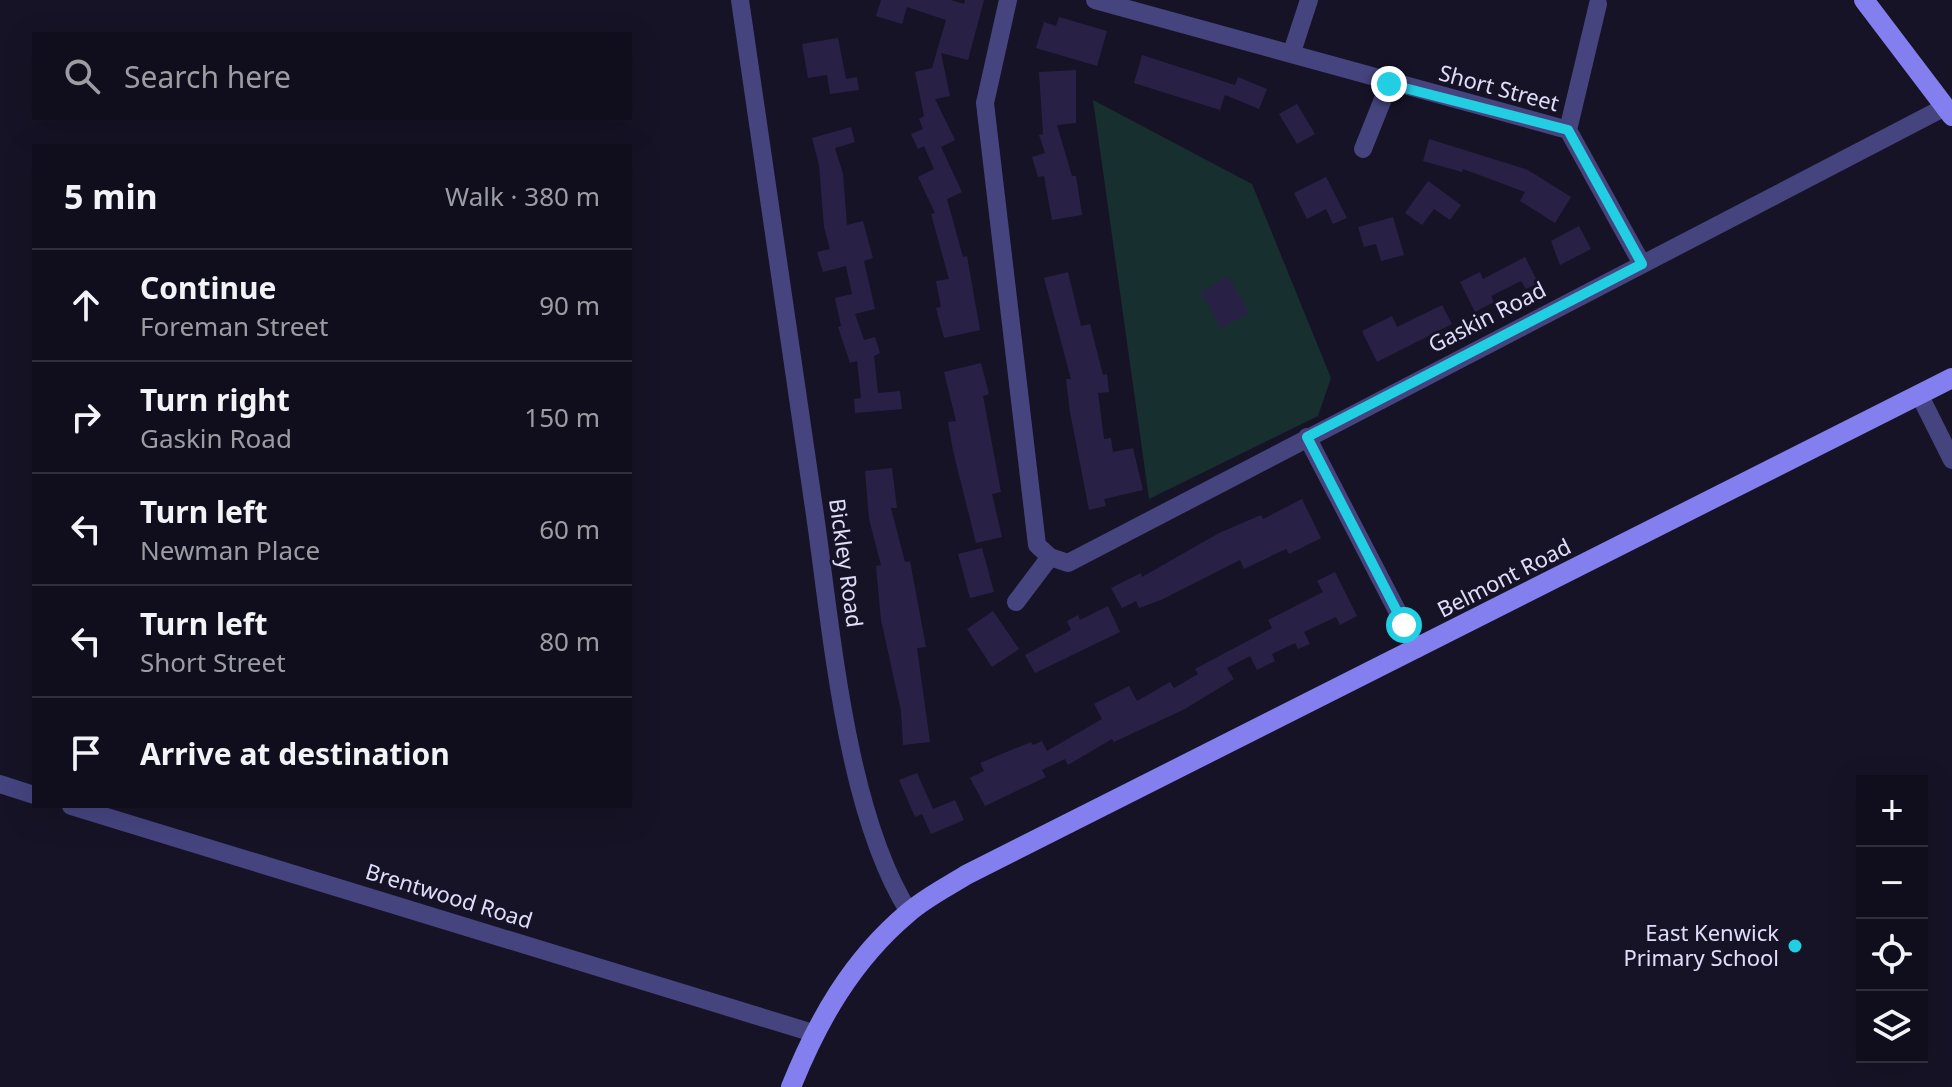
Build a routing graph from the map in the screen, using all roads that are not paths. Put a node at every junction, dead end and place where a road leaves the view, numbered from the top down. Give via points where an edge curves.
1 (740, 0) edge
2 (1008, 0) edge
3 (1095, 0) edge
4 (1309, 0) edge
5 (1864, 0) edge
6 (1598, 4) dead end
7 (1292, 52) junction
8 (1389, 84) junction
9 (1948, 112) edge
10 (1568, 130) junction
11 (1363, 149) dead end
12 (1642, 264) junction
13 (1952, 378) edge
14 (1919, 394) junction
15 (1307, 437) junction
16 (1952, 460) edge
17 (1050, 557) junction
18 (1016, 602) dead end
19 (1417, 649) junction
20 (0, 784) edge
21 (32, 794) edge
22 (78, 808) edge
23 (909, 912) junction
24 (813, 1033) junction
25 (791, 1087) edge

1 - 23 street, Bickley Road via 832,637 858,777 881,859
2 - 17 street via 985,103 1037,545
3 - 7 street, Short Street
4 - 7 street
5 - 9 street
6 - 10 street
7 - 8 street, Short Street
8 - 10 street, Short Street
8 - 11 street
9 - 12 street, Gaskin Road
10 - 12 street
12 - 15 street, Gaskin Road
13 - 14 street, Belmont Road
14 - 16 street
14 - 19 street, Belmont Road
15 - 17 street, Gaskin Road via 1068,563
15 - 19 street
17 - 18 street
19 - 23 street, Belmont Road via 966,875
20 - 21 street
22 - 24 street, Brentwood Road
23 - 24 street via 849,973
24 - 25 street

